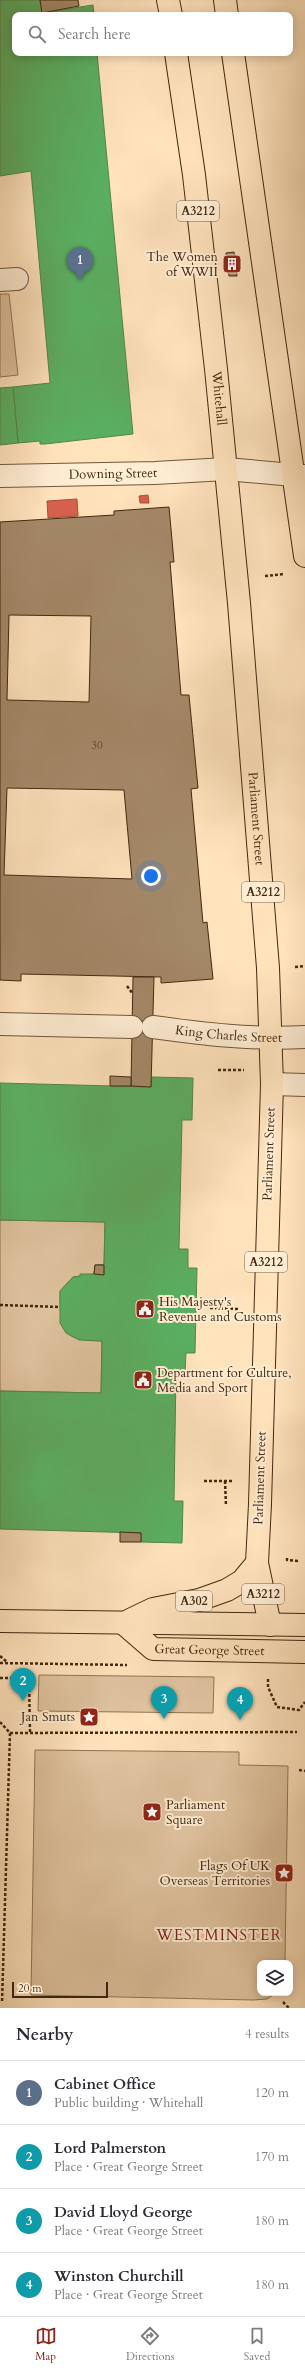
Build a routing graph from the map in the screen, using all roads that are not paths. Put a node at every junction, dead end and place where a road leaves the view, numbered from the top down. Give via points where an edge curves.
1 (168, 0) edge
2 (225, 0) edge
3 (170, 12) edge
4 (227, 12) edge
5 (176, 56) edge
6 (232, 56) edge
7 (226, 469) junction
8 (0, 476) edge
9 (300, 476) edge
10 (305, 556) edge
11 (251, 746) joint
12 (0, 1024) edge
13 (305, 1037) edge
14 (269, 1039) junction
15 (272, 1084) junction
16 (305, 1085) edge
17 (257, 1563) junction
18 (1, 1620) edge
19 (123, 1623) junction
20 (270, 1625) junction
21 (305, 1625) edge
22 (305, 1652) edge

1 - 3 main road
2 - 4 main road
5 - 7 main road, Whitehall / A3212 via 194,175
6 - 9 main road via 276,364
7 - 8 street, Downing Street
7 - 9 street, Downing Street
7 - 11 main road, Whitehall / A3212
9 - 10 main road
11 - 14 main road, Parliament Street / A3212 via 268,968
12 - 14 street, King Charles Street via 142,1027 221,1037
13 - 14 street, King Charles Street
14 - 15 main road, Parliament Street / A3212
15 - 16 street
15 - 17 main road, Parliament Street / A3212
17 - 19 main road, Great George Street / A302 via 242,1581 227,1590 199,1600 153,1609
17 - 20 main road, A3212
18 - 19 main road, Great George Street / A302
19 - 20 main road, Great George Street / A302
19 - 22 main road, Great George Street via 152,1649
20 - 21 main road, Great George Street / A302

